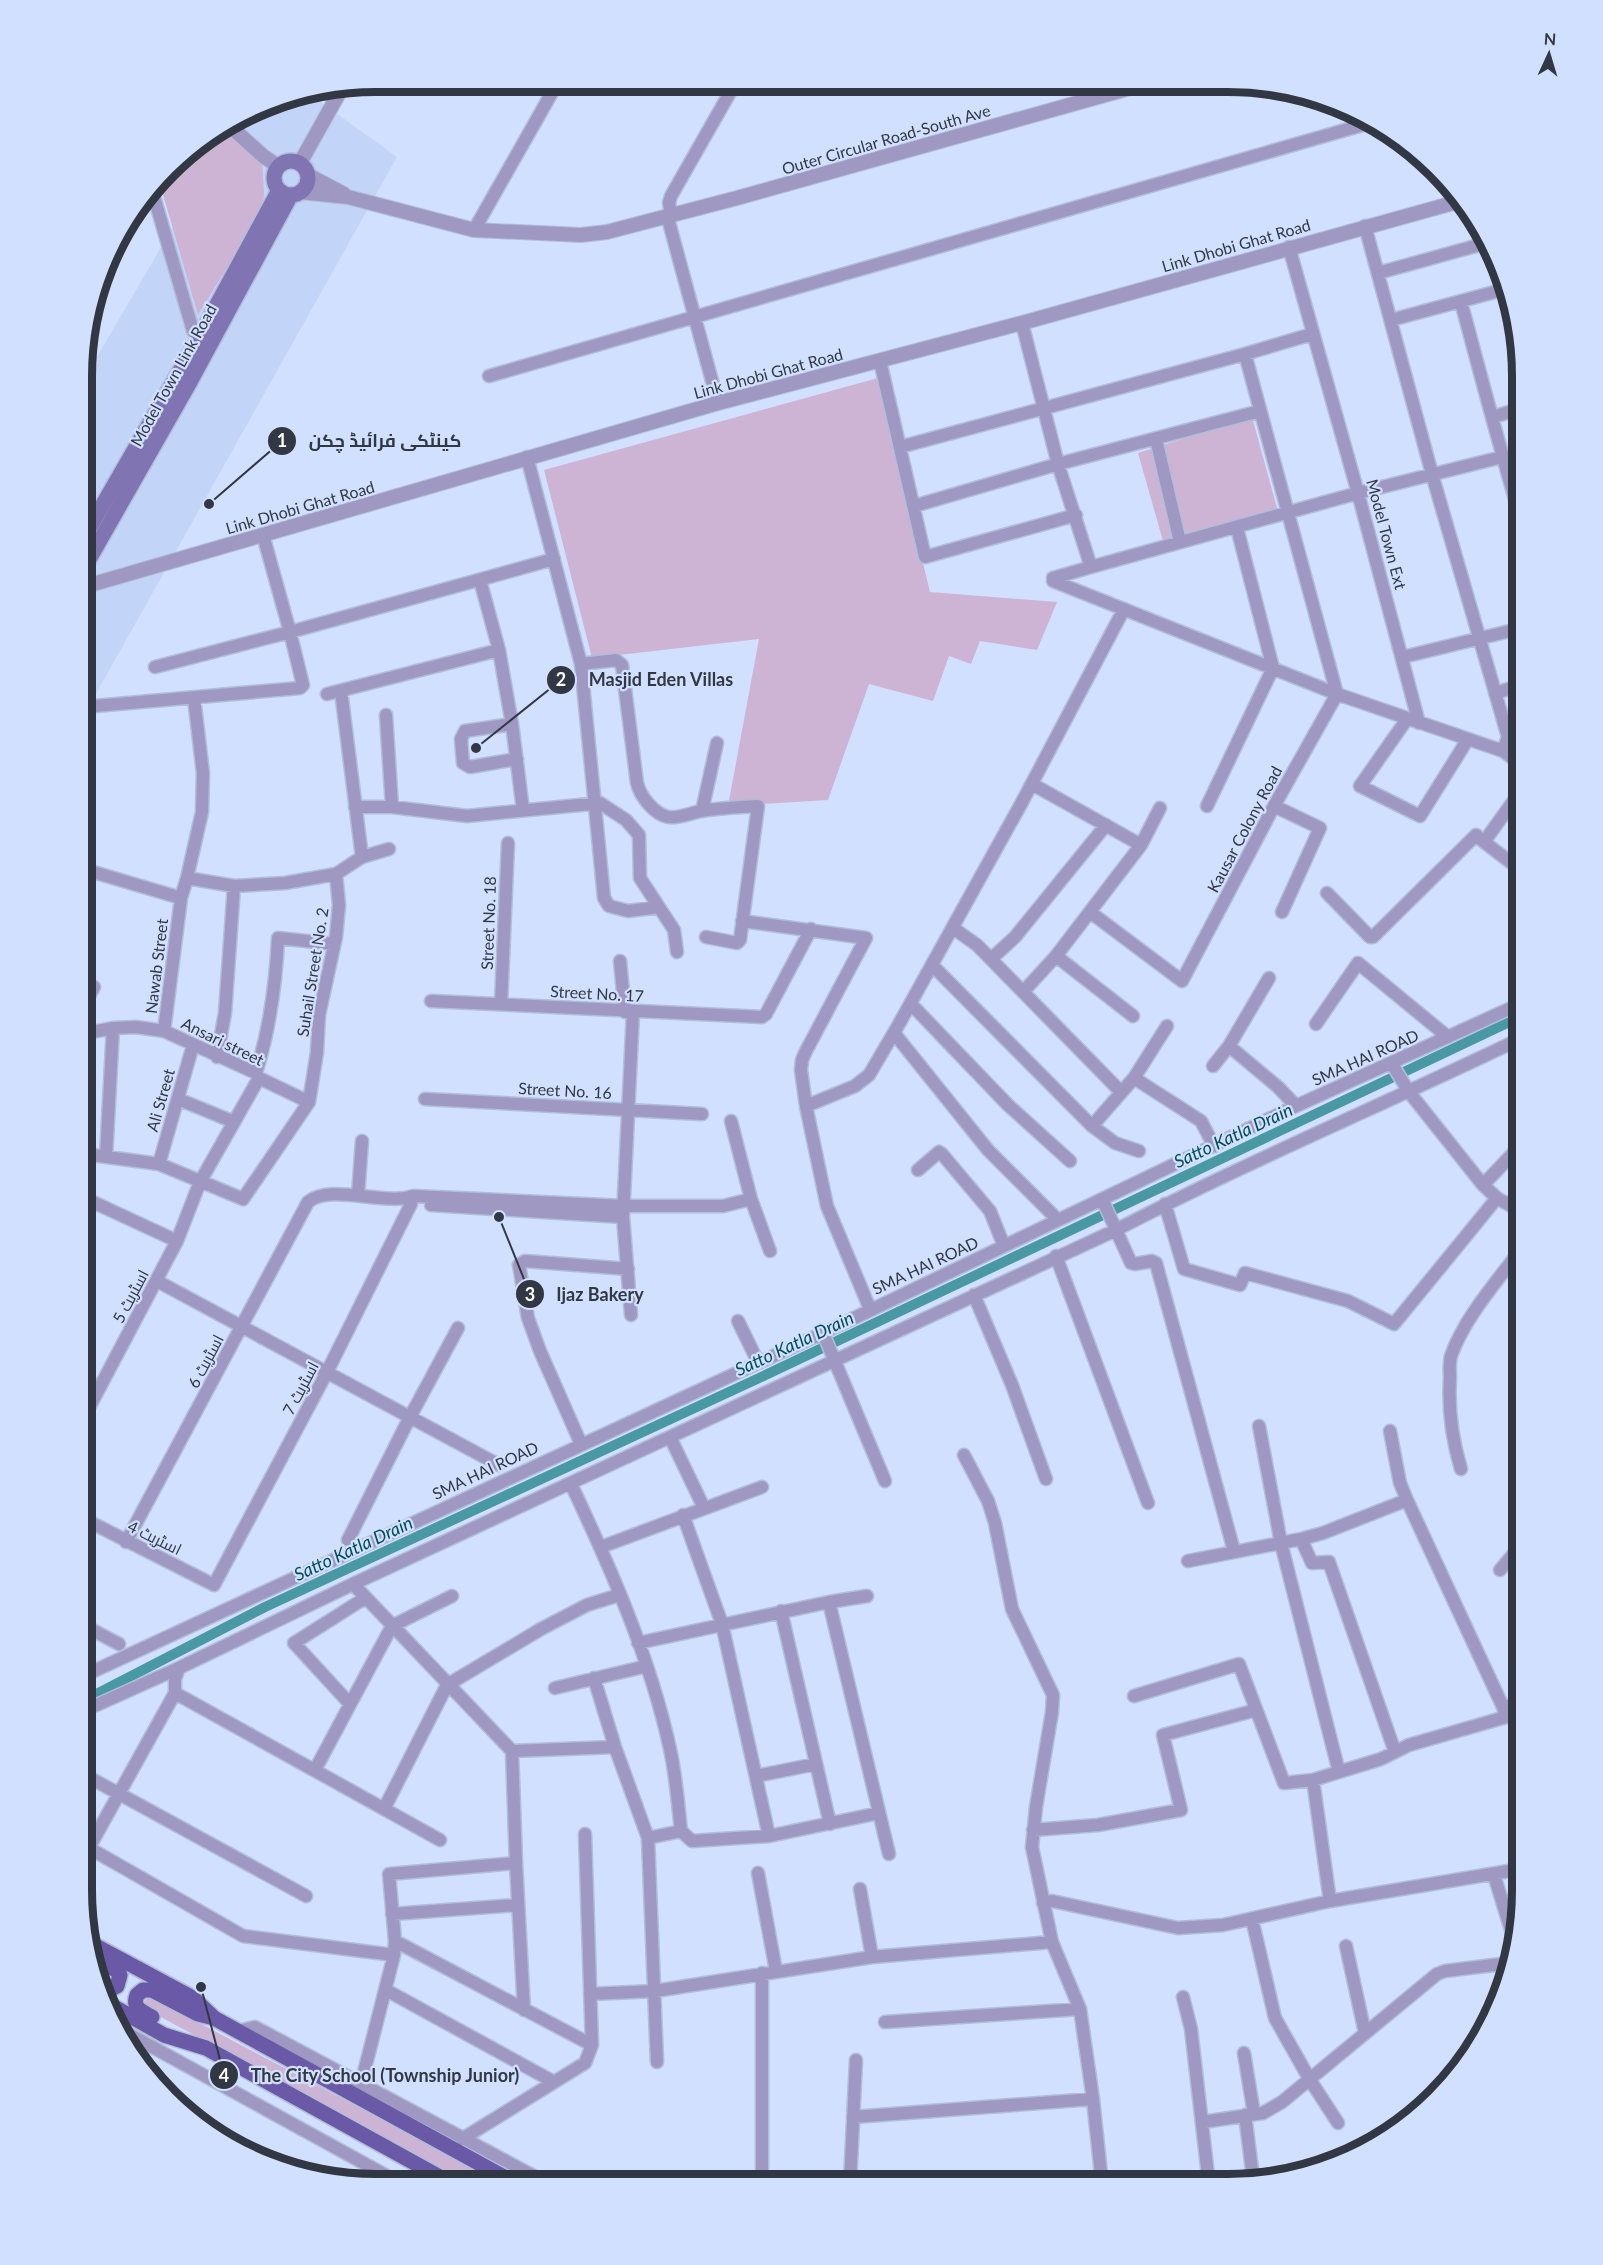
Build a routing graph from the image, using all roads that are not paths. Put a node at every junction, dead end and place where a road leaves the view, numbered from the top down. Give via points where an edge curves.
1 (552, 92) edge
2 (730, 92) edge
3 (1116, 92) edge
4 (339, 94) edge
5 (1362, 126) edge
6 (234, 130) edge
7 (278, 166) junction
8 (304, 169) junction
9 (290, 192) junction
10 (348, 197) junction
11 (154, 198) edge
12 (1453, 203) edge
13 (669, 215) junction
14 (1365, 226) junction
15 (474, 230) junction
16 (1479, 245) edge
17 (1289, 248) junction
18 (1378, 273) junction
19 (1498, 291) edge
20 (1461, 302) junction
21 (695, 317) junction
22 (1391, 320) junction
23 (1022, 323) junction
24 (1312, 334) junction
25 (200, 336) junction
26 (1245, 354) junction
27 (880, 361) junction
28 (489, 376) dead end
29 (718, 403) junction
30 (1045, 408) junction
31 (1260, 411) junction
32 (1512, 411) edge
33 (1493, 417) junction
34 (1156, 439) junction
35 (900, 447) junction
36 (526, 457) junction
37 (1502, 457) junction
38 (1058, 464) junction
39 (1432, 474) junction
40 (1512, 477) edge
41 (1358, 493) junction
42 (914, 506) junction
43 (1289, 513) junction
44 (1076, 515) junction
45 (92, 523) edge
46 (1237, 528) junction
47 (263, 535) junction
48 (1180, 542) junction
49 (92, 554) edge
50 (554, 559) junction
51 (1091, 567) junction
52 (480, 580) junction
53 (92, 584) edge
54 (1124, 609) junction
55 (1512, 630) edge
56 (290, 632) junction
57 (1478, 639) junction
58 (499, 650) junction
59 (1403, 657) junction
60 (581, 664) junction
61 (155, 667) dead end
62 (1273, 668) junction
63 (1512, 689) edge
64 (341, 691) junction
65 (1496, 693) junction
66 (327, 694) dead end
67 (1337, 694) junction
68 (194, 698) junction
69 (92, 706) edge
70 (386, 715) dead end
71 (1413, 721) junction
72 (512, 724) junction
73 (1512, 736) edge
74 (1508, 737) junction
75 (1468, 739) junction
76 (717, 742) dead end
77 (1503, 751) junction
78 (1512, 758) edge
79 (517, 759) junction
80 (1032, 784) junction
81 (1512, 803) edge
82 (594, 804) junction
83 (1207, 806) dead end
84 (1274, 806) junction
85 (355, 807) junction
86 (392, 807) junction
87 (1160, 808) dead end
88 (523, 810) junction
89 (702, 811) junction
90 (1106, 825) junction
91 (1484, 842) junction
92 (508, 843) dead end
93 (1141, 845) junction
94 (388, 849) dead end
95 (363, 857) junction
96 (1512, 863) edge
97 (92, 872) edge
98 (336, 874) junction
99 (187, 878) junction
100 (234, 886) junction
101 (1327, 893) dead end
102 (181, 898) junction
103 (659, 907) junction
104 (1090, 912) junction
105 (1282, 912) dead end
106 (742, 921) junction
107 (952, 928) junction
108 (811, 929) junction
109 (706, 937) dead end
110 (334, 944) junction
111 (677, 952) dead end
112 (1056, 956) junction
113 (991, 959) junction
114 (620, 962) dead end
115 (932, 965) junction
116 (1269, 978) dead end
117 (94, 987) dead end
118 (92, 990) edge
119 (1023, 992) junction
120 (431, 1001) dead end
121 (501, 1004) junction
122 (911, 1004) junction
123 (1512, 1008) edge
124 (629, 1012) junction
125 (1134, 1016) dead end
126 (1316, 1024) dead end
127 (1167, 1026) dead end
128 (113, 1028) junction
129 (164, 1031) junction
130 (92, 1032) edge
131 (894, 1033) junction
132 (1448, 1037) junction
133 (1512, 1042) edge
134 (193, 1045) junction
135 (1229, 1046) junction
136 (217, 1057) junction
137 (1213, 1066) dead end
138 (1394, 1068) junction
139 (257, 1075) junction
140 (1134, 1078) junction
141 (1407, 1089) junction
142 (1121, 1092) junction
143 (178, 1099) junction
144 (425, 1099) dead end
145 (309, 1102) junction
146 (806, 1106) junction
147 (1296, 1107) junction
148 (629, 1110) junction
149 (702, 1114) dead end
150 (732, 1121) dead end
151 (234, 1122) junction
152 (1092, 1126) junction
153 (362, 1141) dead end
154 (1214, 1146) junction
155 (1140, 1151) dead end
156 (92, 1155) edge
157 (1512, 1155) edge
158 (106, 1156) junction
159 (1070, 1161) dead end
160 (159, 1164) junction
161 (918, 1170) dead end
162 (200, 1182) junction
163 (1483, 1185) junction
164 (358, 1195) junction
165 (1497, 1198) junction
166 (751, 1199) junction
167 (408, 1201) junction
168 (92, 1202) edge
169 (1103, 1202) junction
170 (1165, 1204) junction
171 (1512, 1206) edge
172 (624, 1212) junction
173 (1058, 1220) junction
174 (1114, 1225) junction
175 (177, 1241) junction
176 (1004, 1246) junction
177 (770, 1251) dead end
178 (1056, 1256) junction
179 (1512, 1262) edge
180 (628, 1269) junction
181 (157, 1281) junction
182 (974, 1295) junction
183 (870, 1310) junction
184 (631, 1315) dead end
185 (738, 1321) dead end
186 (241, 1327) junction
187 (458, 1328) dead end
188 (824, 1336) junction
189 (833, 1357) junction
190 (758, 1362) junction
191 (327, 1372) junction
192 (92, 1402) edge
193 (410, 1417) junction
194 (1259, 1426) dead end
195 (1390, 1431) dead end
196 (670, 1437) junction
197 (581, 1444) junction
198 (964, 1455) dead end
199 (499, 1464) dead end
200 (1461, 1469) dead end
201 (1046, 1479) dead end
202 (885, 1481) dead end
203 (571, 1484) junction
204 (762, 1487) dead end
205 (1407, 1500) junction
206 (1148, 1503) dead end
207 (704, 1508) junction
208 (683, 1515) junction
209 (92, 1523) edge
210 (1301, 1539) junction
211 (348, 1540) dead end
212 (126, 1542) junction
213 (1281, 1543) junction
214 (601, 1547) junction
215 (1234, 1551) junction
216 (1512, 1556) edge
217 (1188, 1561) dead end
218 (1500, 1570) dead end
219 (353, 1584) junction
220 (214, 1585) joint
221 (619, 1595) junction
222 (452, 1596) dead end
223 (867, 1596) dead end
224 (365, 1598) junction
225 (829, 1602) junction
226 (781, 1611) junction
227 (722, 1624) junction
228 (392, 1626) junction
229 (92, 1630) edge
230 (638, 1643) junction
231 (119, 1644) dead end
232 (647, 1666) junction
233 (179, 1668) junction
234 (92, 1672) edge
235 (594, 1678) junction
236 (447, 1685) junction
237 (555, 1688) dead end
238 (175, 1693) junction
239 (1134, 1696) dead end
240 (350, 1704) junction
241 (1512, 1706) edge
242 (92, 1707) edge
243 (1503, 1707) junction
244 (1256, 1710) junction
245 (615, 1747) junction
246 (512, 1751) junction
247 (1395, 1752) junction
248 (816, 1764) junction
249 (315, 1770) junction
250 (1339, 1772) junction
251 (756, 1776) junction
252 (92, 1779) edge
253 (1312, 1780) junction
254 (120, 1793) junction
255 (384, 1809) junction
256 (879, 1813) junction
257 (830, 1824) junction
258 (1033, 1830) junction
259 (681, 1831) junction
260 (585, 1833) dead end
261 (769, 1836) junction
262 (648, 1838) junction
263 (440, 1839) dead end
264 (92, 1844) edge
265 (92, 1849) edge
266 (889, 1854) dead end
267 (516, 1863) junction
268 (1512, 1871) edge
269 (758, 1873) dead end
270 (1494, 1875) junction
271 (860, 1889) dead end
272 (306, 1896) dead end
273 (1330, 1901) junction
274 (1042, 1903) junction
275 (518, 1905) junction
276 (392, 1914) junction
277 (1252, 1918) junction
278 (1509, 1924) edge
279 (395, 1941) junction
280 (1052, 1942) junction
281 (1346, 1946) dead end
282 (97, 1947) edge
283 (394, 1955) junction
284 (872, 1957) junction
285 (101, 1962) edge
286 (1501, 1967) edge
287 (776, 1971) junction
288 (762, 1973) junction
289 (110, 1989) edge
290 (386, 1990) junction
291 (655, 1990) junction
292 (590, 1994) junction
293 (1183, 1997) dead end
294 (118, 2009) edge
295 (1080, 2009) junction
296 (524, 2010) junction
297 (214, 2018) junction
298 (885, 2022) dead end
299 (238, 2031) junction
300 (1365, 2033) junction
301 (132, 2036) edge
302 (592, 2045) junction
303 (206, 2048) junction
304 (1244, 2053) dead end
305 (856, 2060) dead end
306 (657, 2062) dead end
307 (1310, 2080) junction
308 (554, 2082) junction
309 (361, 2084) junction
310 (1093, 2099) junction
311 (1250, 2115) junction
312 (853, 2117) junction
313 (1203, 2122) junction
314 (1338, 2123) dead end
315 (462, 2139) junction
316 (1253, 2172) edge
317 (383, 2174) edge
318 (434, 2174) edge
319 (498, 2174) edge
320 (529, 2174) edge
321 (762, 2174) edge
322 (850, 2174) edge
323 (1101, 2174) edge
324 (1208, 2174) edge

1 - 15 street
2 - 13 street via 671,196
3 - 13 street, Outer Circular Road-South Ave
4 - 8 street
5 - 21 street
6 - 7 street
7 - 8 main road via 292,161
7 - 9 main road via 274,179
8 - 9 main road via 306,185
8 - 10 street
9 - 10 street
9 - 25 main road, Model Town Link Road
9 - 49 main road, Model Town Link Road
10 - 15 street, Outer Circular Road-South Ave
11 - 25 street via 193,331
12 - 14 street, Link Dhobi Ghat Road
13 - 15 street, Outer Circular Road-South Ave via 581,235
13 - 21 street
14 - 17 street, Link Dhobi Ghat Road
14 - 18 street
16 - 18 street
17 - 23 street, Link Dhobi Ghat Road
17 - 24 street, Model Town Ext
18 - 22 street
19 - 20 street
20 - 22 street
20 - 33 street
21 - 28 street
21 - 29 street
22 - 39 street
23 - 27 street, Link Dhobi Ghat Road
23 - 30 street
24 - 26 street
24 - 41 street, Model Town Ext
25 - 45 main road, Model Town Link Road
26 - 30 street
26 - 31 street
27 - 29 street, Link Dhobi Ghat Road
27 - 35 street
29 - 36 street, Link Dhobi Ghat Road
30 - 35 street
30 - 38 street
31 - 34 street
31 - 43 street
32 - 33 street
33 - 37 street
34 - 38 street
34 - 48 street
35 - 42 street
36 - 47 street, Link Dhobi Ghat Road
36 - 50 street
37 - 39 street
37 - 40 street
38 - 42 street
38 - 44 street
39 - 41 street
39 - 57 street
41 - 43 street
41 - 59 street, Model Town Ext
42 - 44 street via 925,557
43 - 46 street
43 - 67 street
44 - 51 street
46 - 48 street
46 - 62 street
47 - 53 street, Link Dhobi Ghat Road
47 - 56 street
48 - 51 street
50 - 52 street
50 - 60 street
51 - 54 street via 1053,581
52 - 56 street
52 - 58 street
54 - 62 street
54 - 80 street
55 - 57 street
56 - 61 street
56 - 68 street via 303,685 300,688
57 - 59 street
57 - 65 street
58 - 64 street
58 - 72 street
59 - 71 street, Model Town Ext
60 - 82 street
60 - 89 street via 616,660 622,665 639,789 651,806 668,817
62 - 67 street
62 - 83 street
63 - 65 street
64 - 66 street
64 - 85 street
65 - 74 street
67 - 71 street
67 - 84 street, Kausar Colony Road
68 - 69 street
68 - 99 street via 203,773 202,812
70 - 86 street
71 - 75 street
71 - 75 street via 1360,786 1420,816
72 - 79 street
72 - 79 street via 465,731 461,739 463,763 470,767
73 - 74 street
74 - 77 street
75 - 77 street
76 - 89 street
77 - 78 street
79 - 88 street
80 - 90 street
80 - 107 street
81 - 91 street
82 - 88 street
82 - 103 street via 600,803 626,820 639,835 640,878
82 - 103 street via 604,898 609,906 627,910
84 - 104 street, Kausar Colony Road via 1182,981
84 - 105 street via 1320,828
85 - 86 street
85 - 95 street
86 - 88 street via 467,816
87 - 93 street
89 - 106 street via 758,806
90 - 93 street
90 - 113 street via 1015,937
91 - 96 street
91 - 101 street via 1476,835 1373,938
92 - 121 street, Street No. 18
93 - 104 street
94 - 95 street
95 - 98 street
97 - 102 street, Nawab Street
98 - 100 street
98 - 110 street, Suhail Street No. 2 via 339,904
99 - 100 street
99 - 102 street
100 - 136 street via 225,1013
102 - 129 street, Nawab Street
103 - 111 street via 674,930
104 - 112 street
106 - 108 street
106 - 109 street via 739,942
107 - 113 street
107 - 115 street
108 - 124 street, Street No. 17 via 762,1017
108 - 146 street via 866,938 802,1060
110 - 139 street, اسٹریٹ 5 via 278,938 276,974
110 - 145 street, Suhail Street No. 2 via 319,1015
112 - 119 street
112 - 125 street
113 - 119 street
114 - 124 street
115 - 122 street
115 - 152 street
116 - 135 street
117 - 118 street
119 - 142 street
120 - 121 street, Street No. 17
121 - 124 street, Street No. 17
122 - 131 street
122 - 159 street via 1008,1105
123 - 132 street, SMA HAI ROAD
124 - 148 street
126 - 132 street via 1358,963
127 - 140 street
128 - 129 street, Ansari street
128 - 130 street, Ansari street
128 - 158 street
129 - 134 street, Ansari street
131 - 146 street via 868,1075 855,1086
131 - 173 street via 988,1150
132 - 138 street, SMA HAI ROAD
133 - 141 street
134 - 136 street, Ansari street
134 - 143 street, Ali Street
135 - 137 street
135 - 147 street
136 - 139 street, Ansari street
138 - 141 street
138 - 147 street, SMA HAI ROAD
139 - 145 street, Ansari street
139 - 151 street, اسٹریٹ 5
140 - 142 street
140 - 154 street via 1201,1121
141 - 163 street
141 - 170 street
142 - 152 street
143 - 151 street
143 - 160 street, Ali Street
144 - 148 street, Street No. 16
145 - 162 street, Suhail Street No. 2 via 243,1199
146 - 183 street via 831,1219
147 - 154 street, SMA HAI ROAD
148 - 149 street, Street No. 16
148 - 172 street
150 - 166 street
151 - 162 street, اسٹریٹ 5
152 - 155 street via 1114,1143
153 - 164 street
154 - 169 street, SMA HAI ROAD
156 - 158 street
157 - 163 street
158 - 160 street
160 - 162 street
161 - 176 street via 935,1154 942,1154 990,1211
162 - 175 street, اسٹریٹ 5
163 - 165 street
164 - 167 street
164 - 186 street, اسٹریٹ 6 via 321,1195 308,1202
165 - 170 street via 1394,1324 1348,1301 1265,1277 1245,1273 1240,1285 1184,1269
165 - 171 street
166 - 172 street via 723,1206
166 - 177 street
167 - 172 street via 413,1196
167 - 191 street, اسٹریٹ 7
168 - 175 street
169 - 173 street, SMA HAI ROAD
169 - 174 street
170 - 174 street
172 - 180 street
173 - 176 street, SMA HAI ROAD
174 - 178 street
174 - 215 street via 1131,1263 1152,1261 1159,1270
175 - 181 street, اسٹریٹ 5
176 - 183 street, SMA HAI ROAD
178 - 182 street
178 - 206 street
179 - 200 street via 1480,1305 1451,1358 1449,1406
180 - 184 street
180 - 197 street via 525,1261 519,1265 528,1318
181 - 186 street
181 - 192 street, اسٹریٹ 5
182 - 189 street
182 - 201 street
183 - 188 street, SMA HAI ROAD
185 - 190 street
186 - 191 street
186 - 212 street, اسٹریٹ 6
187 - 193 street
188 - 189 street
188 - 190 street, SMA HAI ROAD
189 - 196 street
189 - 202 street
190 - 197 street, SMA HAI ROAD
191 - 193 street
191 - 220 street, اسٹریٹ 7
193 - 199 street
193 - 211 street
194 - 213 street
195 - 205 street
196 - 203 street
196 - 207 street
197 - 234 street, SMA HAI ROAD
198 - 258 street via 995,1523 1012,1609 1053,1695
203 - 214 street
203 - 219 street
204 - 207 street
205 - 210 street
205 - 243 street
207 - 208 street
208 - 214 street
208 - 227 street
209 - 212 street, اسٹریٹ 4
210 - 213 street
210 - 247 street via 1312,1563 1329,1562
212 - 220 street, اسٹریٹ 4
213 - 215 street
213 - 250 street
214 - 221 street
215 - 217 street
216 - 218 street
219 - 224 street
219 - 233 street
221 - 230 street
221 - 236 street via 587,1605 541,1629
222 - 228 street
223 - 225 street
224 - 228 street
224 - 240 street via 294,1643
225 - 226 street
225 - 256 street
226 - 227 street
226 - 248 street
227 - 230 street
227 - 251 street
228 - 236 street
228 - 240 street
229 - 231 street
230 - 232 street
232 - 235 street
232 - 259 street via 670,1750
233 - 238 street
233 - 242 street
235 - 237 street
235 - 245 street
236 - 246 street
236 - 255 street
238 - 249 street
238 - 254 street
239 - 244 street via 1239,1664
240 - 249 street
241 - 243 street
243 - 247 street via 1506,1717
244 - 253 street via 1284,1783
244 - 258 street via 1163,1735 1181,1810 1098,1825
245 - 246 street
245 - 262 street
246 - 267 street
247 - 250 street
248 - 251 street
248 - 257 street
249 - 255 street
250 - 253 street
251 - 261 street
252 - 254 street
253 - 273 street
254 - 264 street
254 - 272 street
255 - 263 street
256 - 257 street
256 - 266 street
257 - 261 street
258 - 274 street via 1032,1847
259 - 261 street via 692,1841
259 - 262 street
260 - 292 street
262 - 291 street
265 - 283 street via 243,1936
267 - 275 street
267 - 276 street via 393,1872 389,1874
268 - 270 street
269 - 287 street
270 - 273 street
270 - 278 street
271 - 284 street
273 - 277 street
274 - 277 street via 1178,1929
274 - 280 street
275 - 276 street
275 - 296 street
276 - 279 street
277 - 307 street via 1275,2018
279 - 283 street
279 - 296 street
280 - 284 street
280 - 295 street
281 - 300 street
282 - 297 main road via 193,1998
283 - 290 street
284 - 287 street
285 - 289 main road via 120,1975 117,1986
286 - 300 street via 1437,1974
287 - 288 street
288 - 291 street
288 - 321 street
290 - 308 street
290 - 309 street
291 - 292 street
291 - 306 street
292 - 302 street
293 - 313 street
294 - 303 main road via 164,2035
295 - 298 street
295 - 310 street
296 - 302 street
297 - 299 main road
297 - 303 main road via 149,1989 136,1996 137,2009
299 - 309 street via 255,2027
299 - 319 main road
300 - 307 street
301 - 317 street
302 - 308 street via 585,2063
303 - 318 main road
304 - 311 street
305 - 312 street
307 - 311 street via 1282,2102
307 - 314 street
308 - 315 street
309 - 315 street
310 - 312 street
310 - 323 street
311 - 313 street
311 - 316 street
312 - 322 street
313 - 324 street
315 - 320 street

